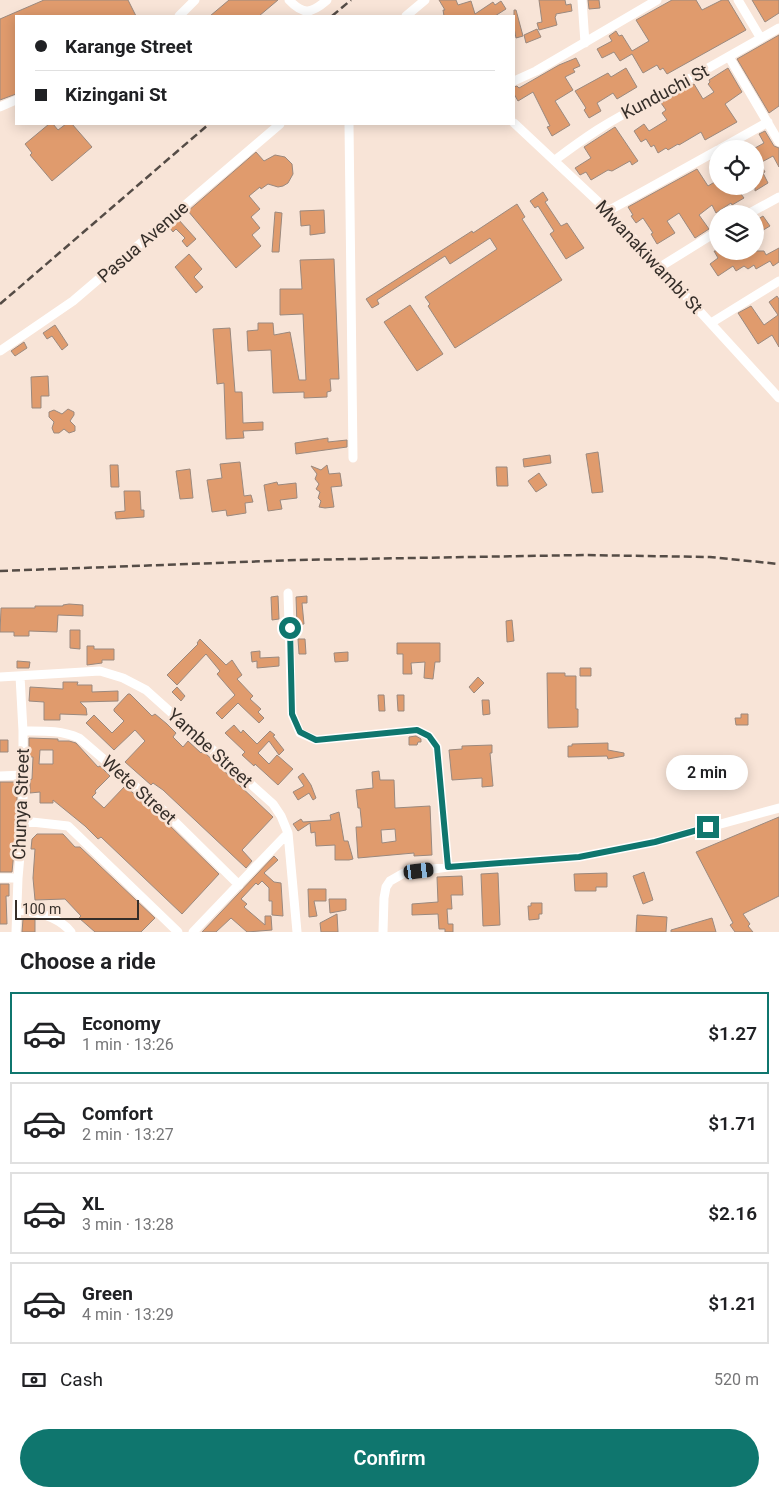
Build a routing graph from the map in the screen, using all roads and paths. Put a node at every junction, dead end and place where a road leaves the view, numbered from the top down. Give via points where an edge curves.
1 (195, 0) edge
2 (289, 0) edge
3 (327, 0) edge
4 (425, 0) edge
5 (582, 0) edge
6 (658, 0) edge
7 (738, 0) edge
8 (180, 15) edge
9 (407, 15) edge
10 (779, 28) edge
11 (760, 38) junction
12 (585, 43) junction
13 (729, 57) junction
14 (515, 81) edge
15 (15, 100) edge
16 (0, 107) edge
17 (768, 122) junction
18 (515, 124) edge
19 (279, 125) edge
20 (348, 125) edge
21 (736, 140) edge
22 (779, 142) edge
23 (709, 155) edge
24 (555, 160) junction
25 (779, 197) edge
26 (764, 205) edge
27 (608, 211) junction
28 (709, 237) edge
29 (660, 267) junction
30 (779, 281) edge
31 (711, 323) junction
32 (0, 352) edge
33 (779, 398) edge
34 (353, 458) dead end
35 (288, 593) dead end
36 (20, 676) junction
37 (0, 677) edge
38 (23, 731) junction
39 (23, 775) junction
40 (0, 776) edge
41 (779, 808) edge
42 (23, 821) junction
43 (288, 833) junction
44 (448, 867) junction
45 (0, 878) edge
46 (18, 878) junction
47 (238, 885) junction
48 (18, 910) junction
49 (16, 932) edge
50 (71, 932) edge
51 (178, 932) edge
52 (194, 932) edge
53 (297, 932) edge
54 (383, 932) edge

1 - 8 street
2 - 3 street via 297,9 309,11
4 - 9 street
5 - 12 street
6 - 12 street
7 - 11 street
10 - 11 street, Kunduchi St
11 - 13 street, Kunduchi St
12 - 14 street
13 - 17 street
13 - 24 street, Kunduchi St via 623,114
15 - 16 street
17 - 21 street
17 - 22 street
18 - 24 street, Mwanakiwambi St
19 - 32 street, Pasua Avenue via 73,301
20 - 34 street
23 - 27 street
24 - 27 street, Mwanakiwambi St
25 - 26 street
27 - 29 street, Mwanakiwambi St
28 - 29 street
29 - 31 street, Mwanakiwambi St
30 - 31 street
31 - 33 street, Mwanakiwambi St
35 - 44 street via 292,714 300,732 316,740 417,730 429,736 437,747
36 - 37 street, Yambe Street
36 - 38 street, Chunya Street
36 - 43 street, Yambe Street via 100,672 123,678 146,690 273,804
38 - 39 street, Chunya Street
38 - 47 street, Wete Street via 54,731 80,738 164,811
39 - 40 street
39 - 42 street, Chunya Street
41 - 44 street via 655,842 579,857
42 - 46 street, Chunya Street
42 - 51 street via 68,826
43 - 47 street
43 - 53 street, Yambe Street
44 - 54 street via 404,873 390,881 384,898
45 - 46 street
46 - 48 street, Chunya Street
47 - 52 street
48 - 49 street, Chunya Street
48 - 50 street via 46,915

